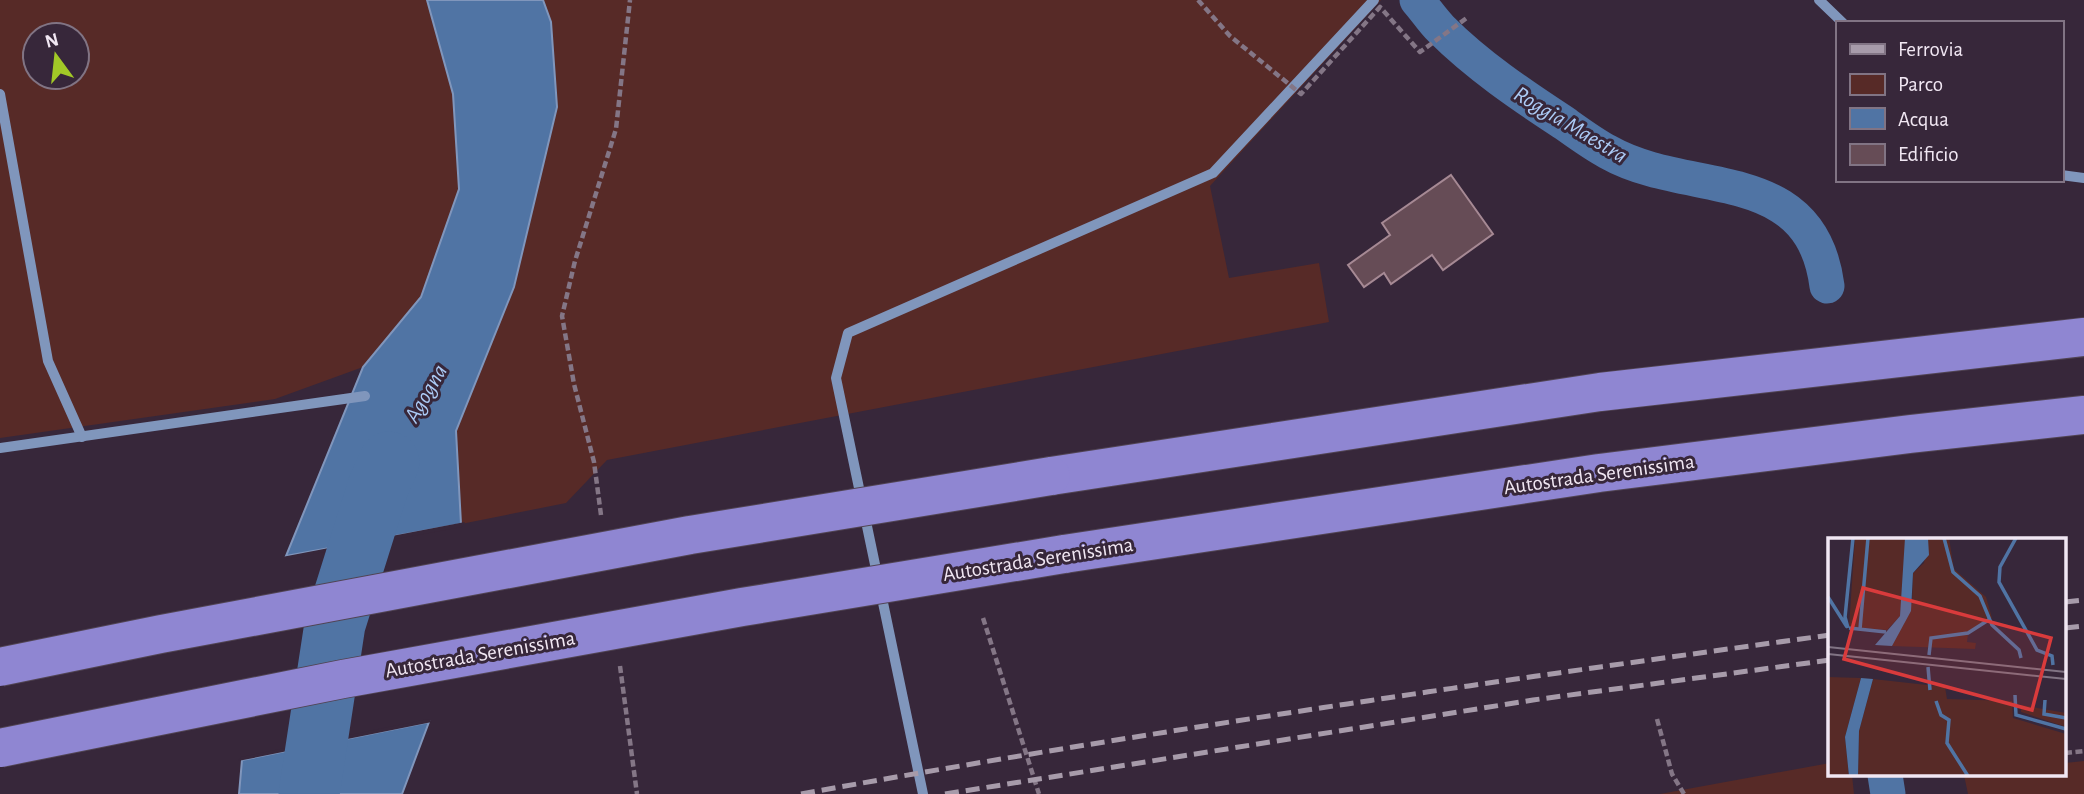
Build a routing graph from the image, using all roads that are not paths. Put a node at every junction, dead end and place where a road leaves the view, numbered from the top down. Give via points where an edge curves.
1 (2084, 337) edge
2 (2084, 415) edge
3 (0, 667) edge
4 (0, 748) edge

1 - 3 highway, bridge via 1600,392 1051,476 676,538
2 - 4 highway, Autostrada Serenissima, bridge via 1599,473 1064,555 384,671

